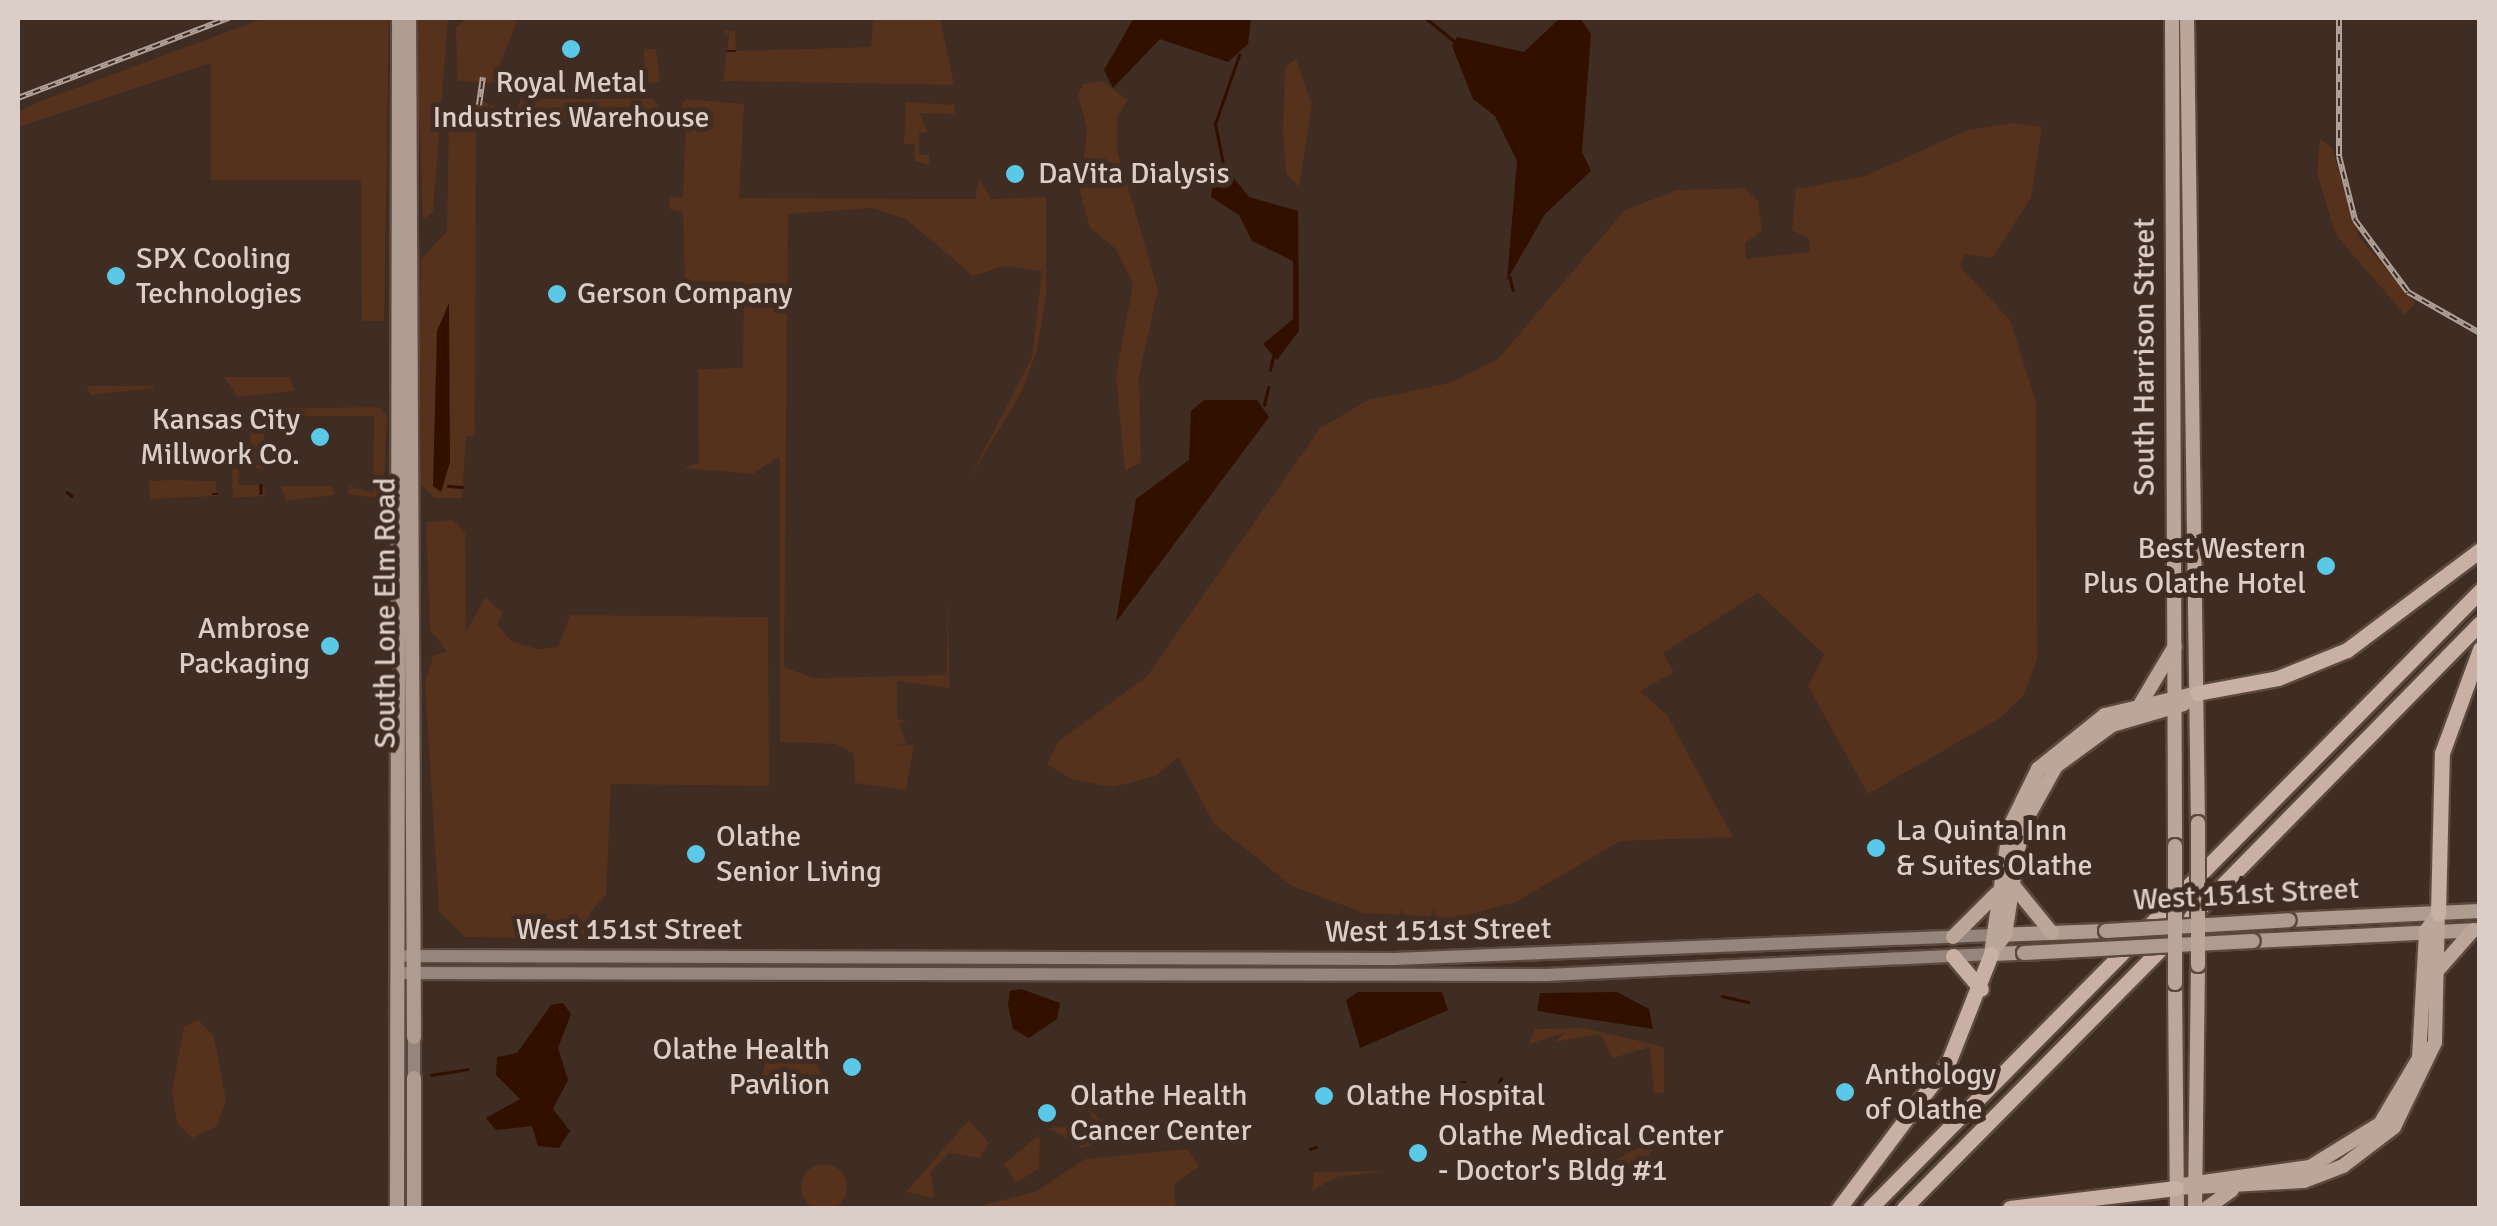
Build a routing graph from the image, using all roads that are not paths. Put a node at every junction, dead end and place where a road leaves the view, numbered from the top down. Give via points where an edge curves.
1 (398, 18) edge
2 (409, 18) edge
3 (2172, 18) edge
4 (2187, 18) edge
5 (2480, 550) edge
6 (2480, 591) edge
7 (2480, 623) edge
8 (2177, 645) junction
9 (2480, 650) edge
10 (2197, 693) junction
11 (2177, 702) junction
12 (2140, 704) junction
13 (2006, 886) junction
14 (2480, 911) edge
15 (2438, 912) junction
16 (2476, 930) edge
17 (2432, 931) junction
18 (2052, 933) junction
19 (1999, 935) junction
20 (1953, 938) junction
21 (1991, 954) junction
22 (397, 956) junction
23 (415, 956) junction
24 (1952, 956) junction
25 (776, 958) junction
26 (2438, 971) junction
27 (775, 973) junction
28 (397, 974) junction
29 (414, 974) junction
30 (1981, 989) junction
31 (414, 1038) joint
32 (414, 1078) joint
33 (2195, 1145) junction
34 (2223, 1176) junction
35 (2196, 1182) junction
36 (2176, 1188) junction
37 (2238, 1188) junction
38 (397, 1208) edge
39 (414, 1208) edge
40 (1840, 1208) edge
41 (1870, 1208) edge
42 (1904, 1208) edge
43 (2010, 1208) edge
44 (2176, 1208) edge
45 (2196, 1208) edge
46 (2207, 1208) edge

1 - 22 main road, South Lone Elm Road
2 - 23 main road, South Lone Elm Road
3 - 8 highway, South Harrison Street
4 - 10 highway, South Harrison Street
5 - 10 highway via 2347,650 2278,678
6 - 41 highway
7 - 42 highway
8 - 11 highway, South Harrison Street
8 - 12 highway
9 - 15 highway via 2442,753
10 - 11 highway
10 - 33 highway, South Harrison Street, bridge
11 - 12 highway
11 - 13 highway via 2112,725 2056,766 2022,828
11 - 36 highway, South Harrison Street, bridge
12 - 13 highway via 2083,727 2038,769 2010,826
13 - 18 highway
13 - 19 highway
13 - 20 highway
14 - 15 main road, West 151st Street
15 - 17 highway
15 - 18 main road, West 151st Street, bridge
16 - 17 main road, West 151st Street
16 - 26 highway
17 - 21 main road, West 151st Street, bridge
17 - 26 highway
17 - 34 highway via 2423,1043 2391,1112 2328,1160
18 - 19 main road, West 151st Street
19 - 20 main road, West 151st Street
19 - 21 highway
20 - 25 main road, West 151st Street via 1543,957
21 - 24 main road, West 151st Street
21 - 30 highway
22 - 23 main road, West 151st Street
22 - 28 main road, South Lone Elm Road
23 - 25 main road, West 151st Street
23 - 29 main road, South Lone Elm Road
24 - 27 main road, West 151st Street via 1546,975
24 - 30 highway
25 - 27 main road
26 - 37 highway via 2432,1056 2394,1126 2328,1173
27 - 29 main road, West 151st Street
28 - 29 main road, West 151st Street
28 - 38 main road, South Lone Elm Road
29 - 31 main road, South Lone Elm Road
30 - 40 highway via 1948,1063
31 - 32 main road, South Lone Elm Road
32 - 39 main road, South Lone Elm Road
33 - 34 highway
33 - 35 highway, South Harrison Street
34 - 35 highway
35 - 36 highway
35 - 37 highway
35 - 45 highway, South Harrison Street
36 - 43 highway
36 - 44 highway, South Harrison Street
37 - 46 highway

